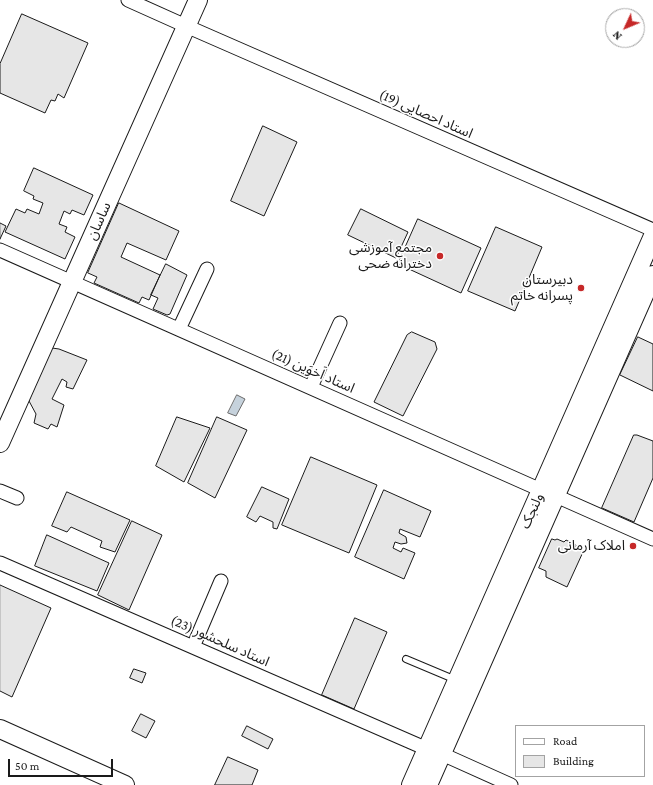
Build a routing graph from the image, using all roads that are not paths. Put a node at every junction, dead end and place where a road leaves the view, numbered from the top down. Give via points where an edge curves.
1 (128, 0) edge
2 (198, 0) edge
3 (186, 26) junction
4 (653, 230) edge
5 (653, 236) edge
6 (0, 250) edge
7 (207, 269) dead end
8 (653, 275) edge
9 (72, 281) junction
10 (340, 323) dead end
11 (180, 329) junction
12 (311, 387) junction
13 (0, 443) edge
14 (0, 491) edge
15 (549, 493) junction
16 (17, 498) dead end
17 (653, 539) edge
18 (0, 563) edge
19 (221, 580) dead end
20 (193, 647) junction
21 (406, 659) dead end
22 (457, 681) junction
23 (0, 729) edge
24 (435, 752) junction
25 (125, 785) edge
26 (411, 785) edge
27 (428, 785) edge
28 (511, 785) edge

1 - 3 street, استاد احصایی (19)
2 - 3 main road, ساسان
3 - 4 street, استاد احصایی (19)
3 - 9 main road, ساسان
5 - 15 main road, ولنجک
6 - 9 street, استاد اَخوَين (21)
7 - 11 street
8 - 15 main road, ولنجک
9 - 11 street, استاد اَخوَين (21)
9 - 13 main road, ساسان
10 - 12 street
11 - 12 street, استاد اَخوَين (21)
12 - 15 street, استاد اَخوَين (21)
14 - 16 street
15 - 17 street, استاد اَخوَين (21)
15 - 22 main road, ولنجک
15 - 24 main road, ولنجک
18 - 20 street, استاد سلحشور (23)
19 - 20 street
20 - 24 street, استاد سلحشور (23)
21 - 22 lane
22 - 24 main road, ولنجک
23 - 25 main road
24 - 26 main road, ولنجک
24 - 27 main road, ولنجک
24 - 28 street, استاد سلحشور (23)

